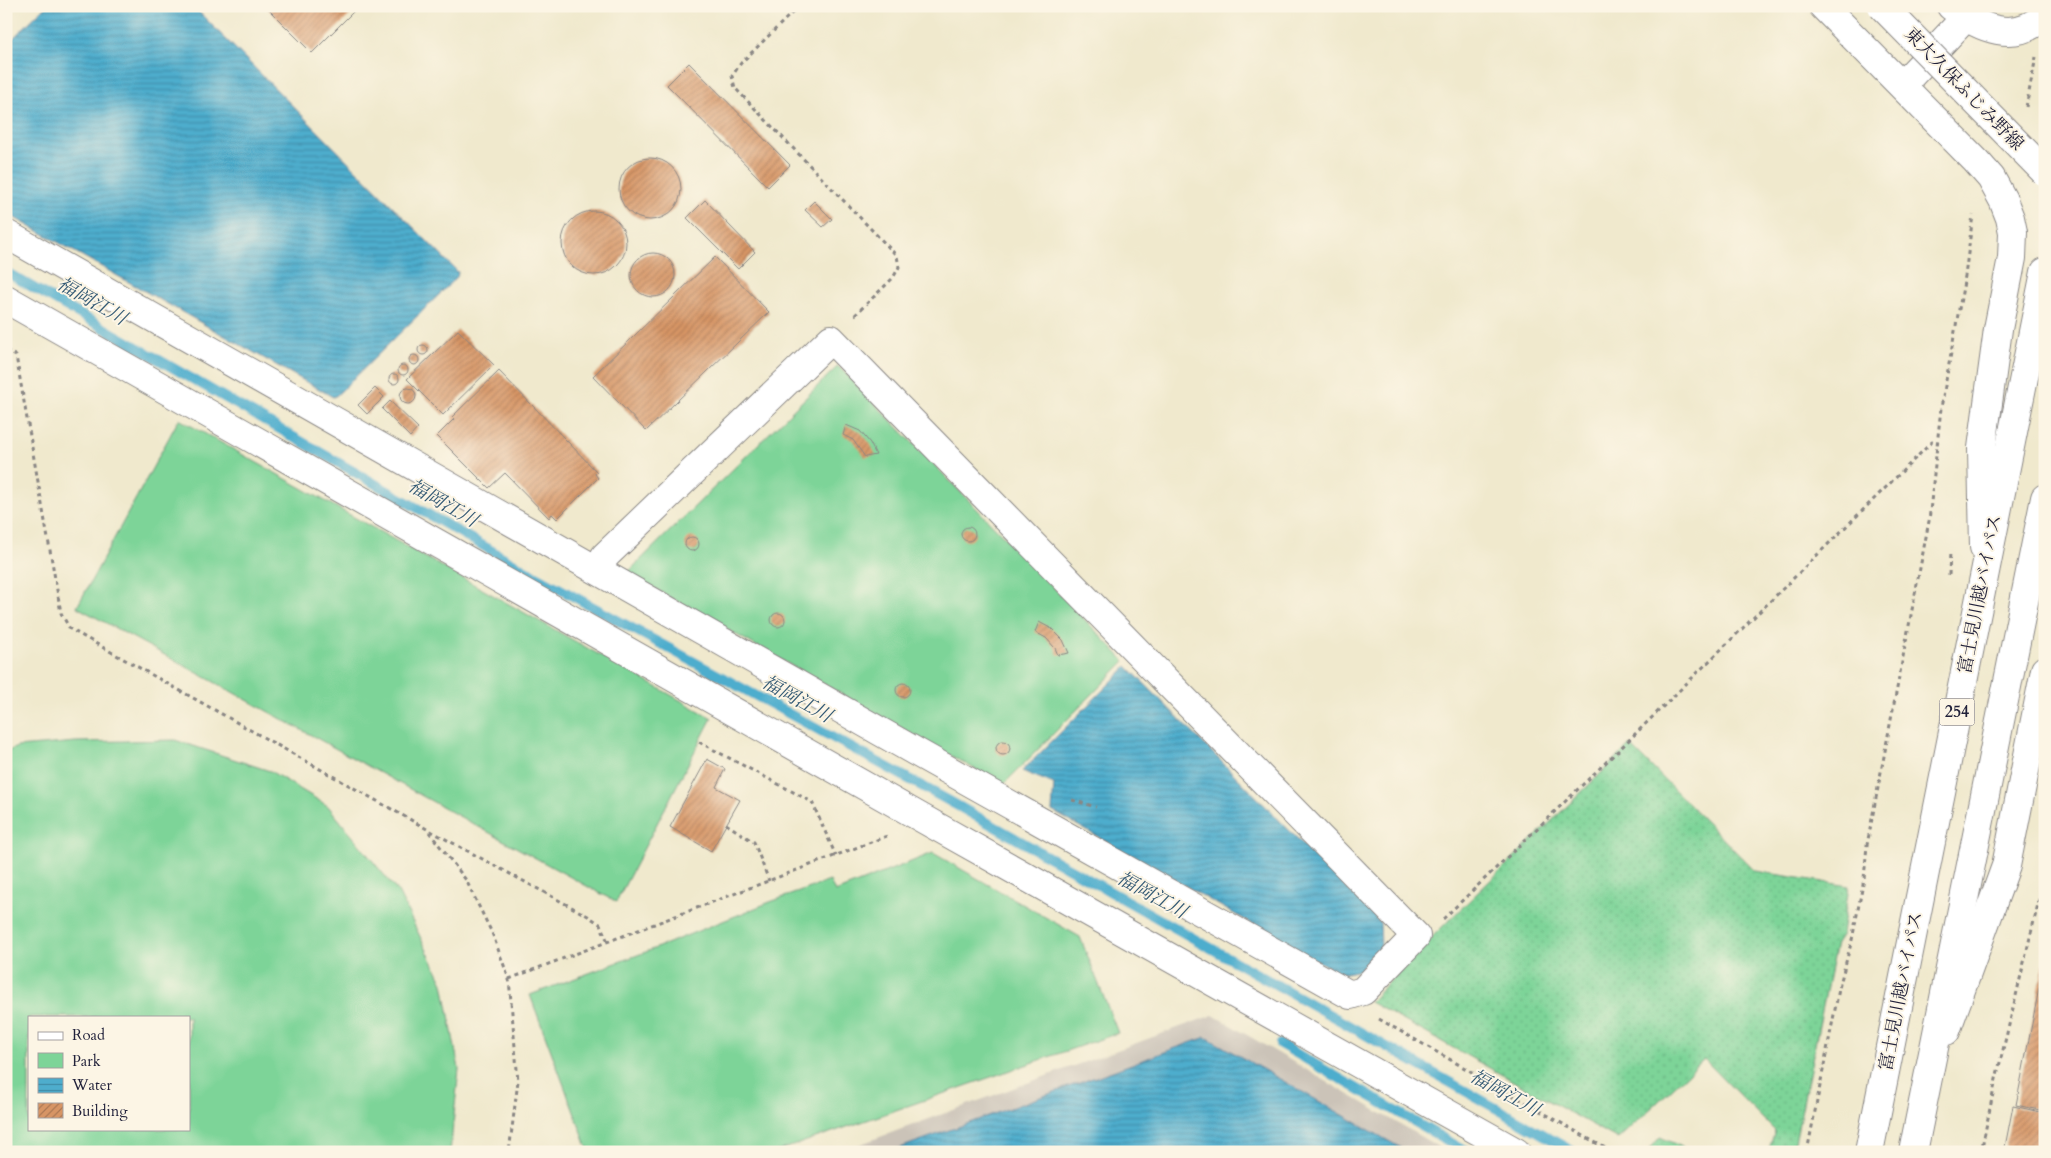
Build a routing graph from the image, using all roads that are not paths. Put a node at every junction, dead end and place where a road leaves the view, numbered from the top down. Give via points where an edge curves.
1 (1823, 6) edge
2 (1882, 6) edge
3 (1958, 12) edge
4 (2045, 15) edge
5 (1902, 85) junction
6 (2045, 172) edge
7 (6, 234) edge
8 (2045, 272) edge
9 (6, 299) edge
10 (2045, 498) edge
11 (598, 570) junction
12 (1985, 571) junction
13 (2045, 670) edge
14 (1930, 1074) junction
15 (1516, 1152) edge
16 (1869, 1152) edge
17 (1914, 1152) edge

1 - 5 main road
2 - 6 main road, 東大久保ふじみ野線, bridge
3 - 4 main road via 1996,31 2026,29
3 - 5 main road
5 - 12 main road via 1991,178 2003,200 2013,232 2012,258 1998,330 1982,448
7 - 11 main road
8 - 12 main road, 富士見川越バイパス / 254
9 - 15 main road
10 - 14 main road, 254
11 - 11 main road via 1350,995 1363,991 1416,936 831,339 605,556
12 - 16 main road, 富士見川越バイパス / 254
13 - 14 main road via 2006,866
14 - 17 main road, 254

